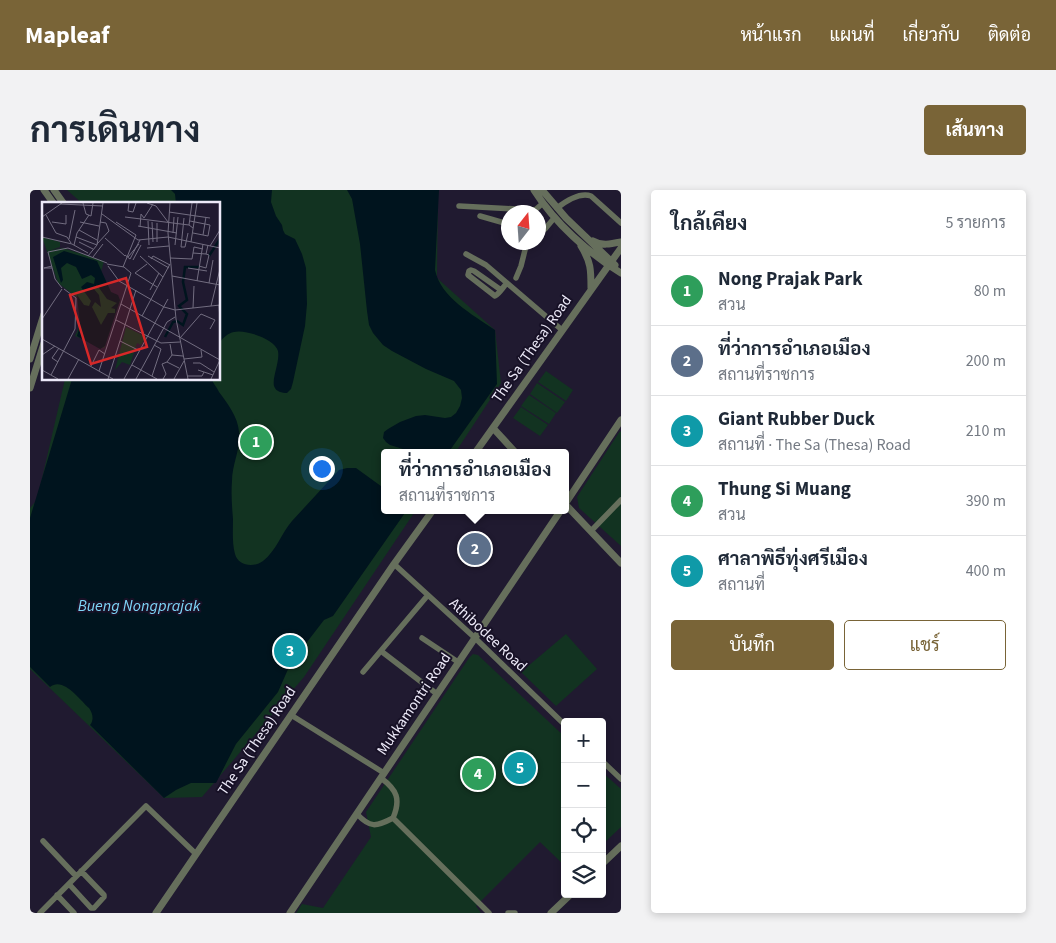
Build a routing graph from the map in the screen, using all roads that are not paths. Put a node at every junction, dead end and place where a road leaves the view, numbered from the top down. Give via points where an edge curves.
1 (44, 190) edge
2 (54, 190) edge
3 (534, 190) edge
4 (542, 190) edge
5 (53, 202) edge
6 (63, 202) edge
7 (542, 204) joint
8 (459, 206) dead end
9 (557, 208) junction
10 (501, 209) edge
11 (480, 216) dead end
12 (555, 217) junction
13 (501, 222) edge
14 (621, 223) edge
15 (546, 228) edge
16 (586, 237) junction
17 (579, 242) junction
18 (621, 242) edge
19 (621, 248) edge
20 (526, 250) edge
21 (466, 254) dead end
22 (611, 263) junction
23 (621, 273) edge
24 (516, 278) dead end
25 (507, 283) junction
26 (591, 288) junction
27 (502, 290) junction
28 (42, 320) edge
29 (562, 330) junction
30 (42, 349) edge
31 (30, 359) edge
32 (30, 388) edge
33 (621, 420) edge
34 (493, 428) junction
35 (478, 449) edge
36 (512, 449) edge
37 (569, 498) edge
38 (621, 500) edge
39 (569, 508) edge
40 (430, 514) edge
41 (557, 514) edge
42 (591, 531) junction
43 (621, 563) edge
44 (394, 564) junction
45 (428, 595) junction
46 (422, 638) dead end
47 (475, 638) junction
48 (381, 651) junction
49 (458, 662) junction
50 (363, 672) dead end
51 (437, 694) junction
52 (291, 715) junction
53 (561, 721) edge
54 (604, 763) edge
55 (382, 776) junction
56 (621, 779) edge
57 (357, 814) junction
58 (393, 818) junction
59 (43, 841) dead end
60 (621, 846) edge
61 (196, 854) junction
62 (606, 860) edge
63 (81, 871) junction
64 (76, 876) junction
65 (69, 884) junction
66 (57, 896) junction
67 (567, 898) edge
68 (40, 913) edge
69 (74, 913) edge
70 (156, 913) edge
71 (290, 913) edge
72 (489, 913) edge
73 (508, 913) edge
74 (515, 913) edge
75 (551, 913) edge

1 - 5 street
2 - 6 street
3 - 7 street
4 - 9 street
7 - 12 street
8 - 10 street
9 - 14 street via 586,194
9 - 16 street
11 - 13 street
12 - 15 street
12 - 17 street
16 - 18 street via 598,244
16 - 22 street
17 - 22 street
17 - 26 street via 588,257
19 - 22 street, The Sa (Thesa) Road
20 - 24 street
21 - 25 street via 486,265
22 - 23 street
22 - 26 street, The Sa (Thesa) Road
25 - 27 street
25 - 29 street
26 - 29 street, The Sa (Thesa) Road
27 - 27 street via 492,295 468,275 469,271
28 - 31 street
29 - 34 street, The Sa (Thesa) Road
30 - 32 street
33 - 37 street
34 - 35 street, The Sa (Thesa) Road
34 - 36 street
38 - 42 street
39 - 42 street
40 - 44 street, The Sa (Thesa) Road
41 - 47 street, Mukkamontri Road
42 - 43 street
44 - 45 street, Athibodee Road
44 - 52 street, The Sa (Thesa) Road
45 - 47 street, Athibodee Road
45 - 48 street
46 - 49 street
47 - 49 street, Mukkamontri Road
47 - 53 street, Athibodee Road
48 - 50 street
48 - 51 street
49 - 51 street, Mukkamontri Road
51 - 55 street, Mukkamontri Road
52 - 55 street
52 - 61 street, The Sa (Thesa) Road
54 - 56 street
55 - 57 street, Mukkamontri Road
55 - 58 street via 395,792 397,810
57 - 58 street via 366,823 374,825
57 - 71 street, Mukkamontri Road
58 - 72 street
59 - 64 street
60 - 62 street
61 - 63 street via 146,806
61 - 70 street, The Sa (Thesa) Road
63 - 64 street
63 - 65 street via 104,895 94,908
64 - 65 street
65 - 66 street
66 - 68 street
66 - 69 street
67 - 75 street
73 - 74 street

